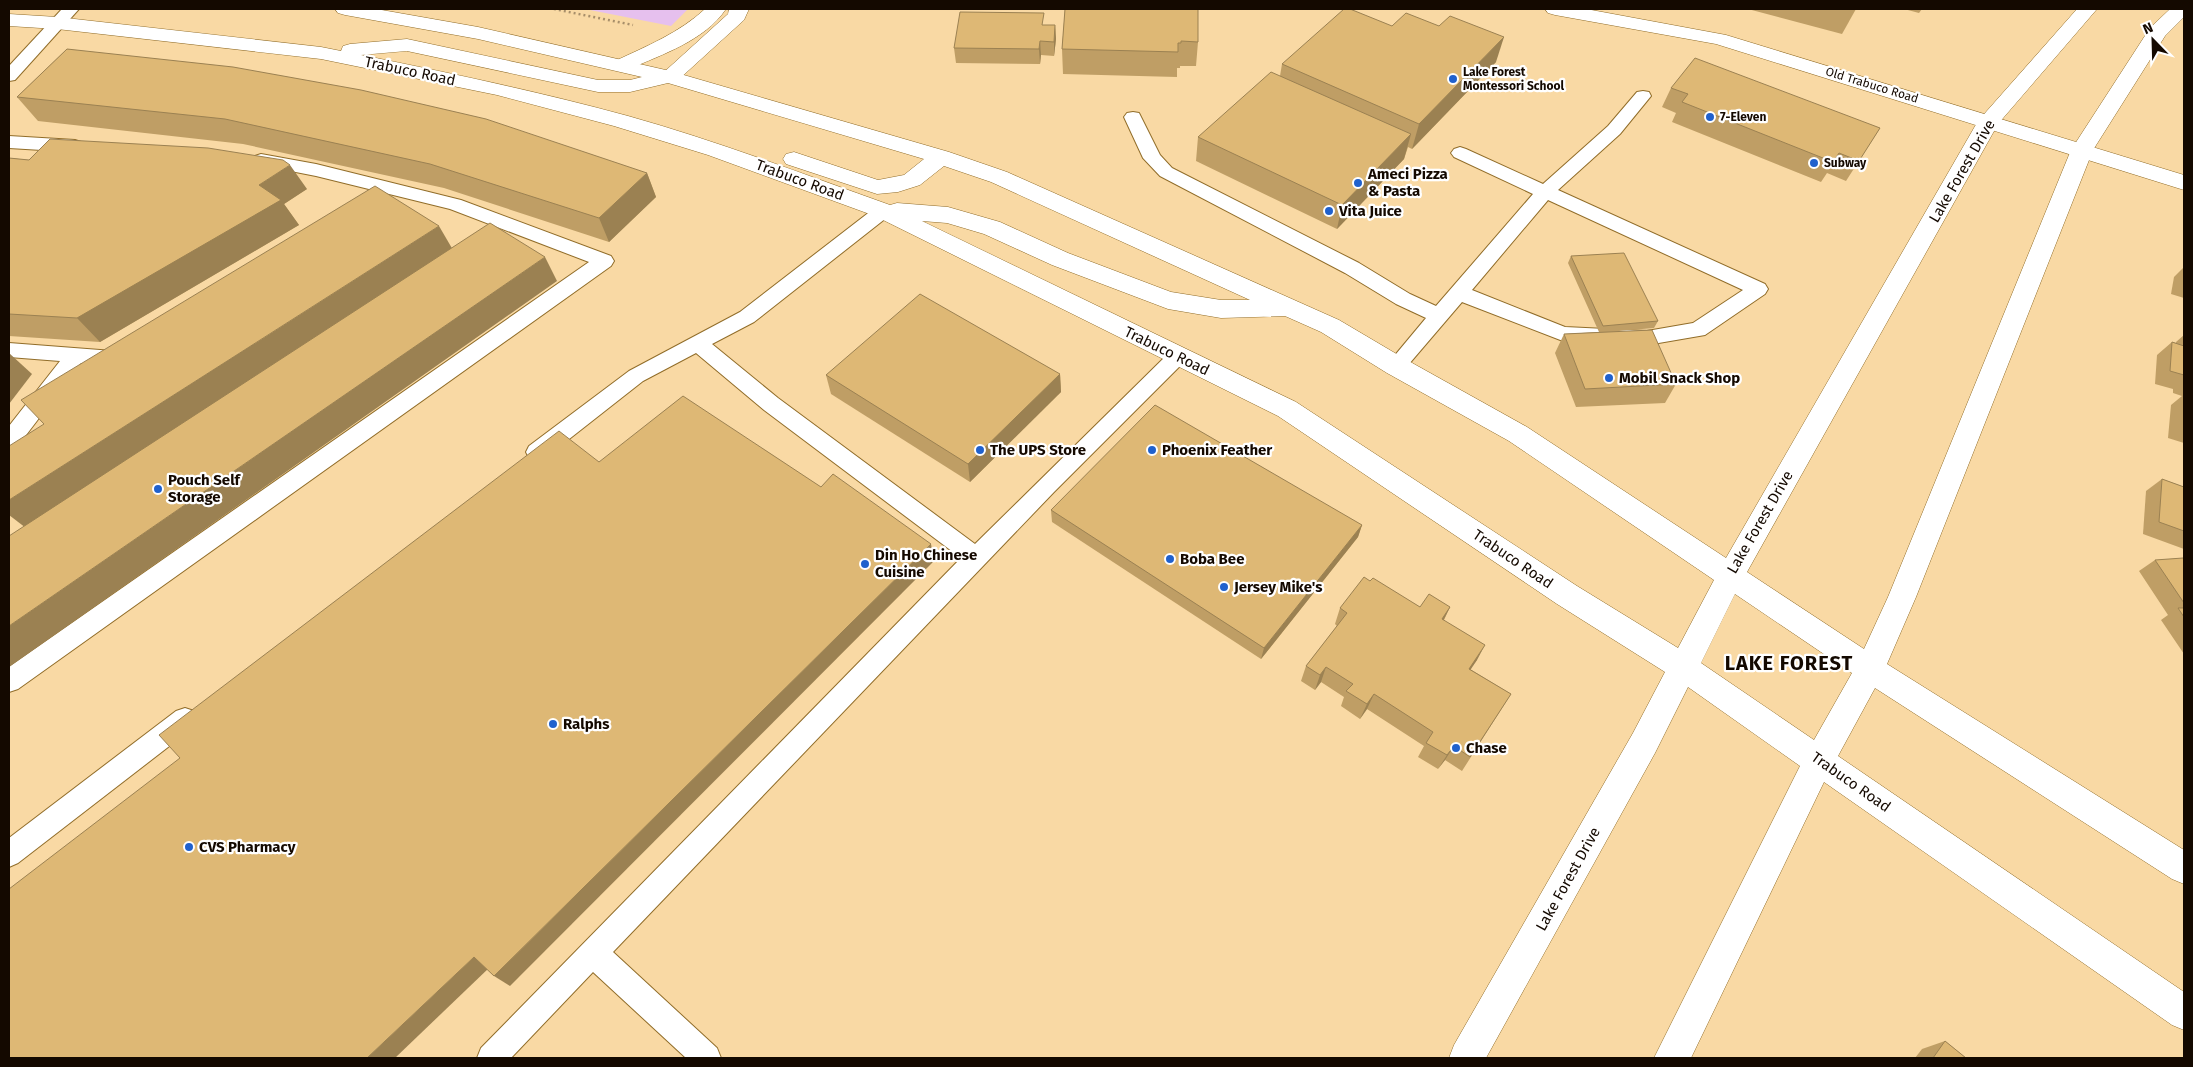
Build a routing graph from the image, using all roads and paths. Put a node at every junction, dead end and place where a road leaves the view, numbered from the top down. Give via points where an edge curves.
1 (345, 9) edge
2 (554, 9) edge
3 (716, 9) edge
4 (739, 9) edge
5 (1555, 9) edge
6 (2087, 9) edge
7 (2181, 9) edge
8 (64, 16) edge
9 (9, 20) edge
10 (638, 26) dead end
11 (321, 53) junction
12 (622, 65) junction
13 (12, 70) edge
14 (670, 77) junction
15 (1643, 96) dead end
16 (1133, 117) dead end
17 (1990, 121) junction
18 (668, 135) junction
19 (13, 147) edge
20 (91, 147) edge
21 (2082, 150) junction
22 (1460, 153) dead end
23 (238, 157) edge
24 (941, 157) junction
25 (2184, 183) edge
26 (1545, 192) junction
27 (883, 211) junction
28 (1459, 293) junction
29 (1291, 308) junction
30 (1439, 316) junction
31 (697, 343) junction
32 (133, 348) edge
33 (9, 350) edge
34 (76, 355) junction
35 (1178, 356) junction
36 (1396, 366) junction
37 (9, 441) edge
38 (517, 466) edge
39 (976, 558) junction
40 (1730, 576) junction
41 (1683, 667) junction
42 (1870, 669) junction
43 (9, 681) edge
44 (201, 707) edge
45 (1819, 760) junction
46 (9, 854) edge
47 (2184, 868) edge
48 (593, 953) junction
49 (2184, 1013) edge
50 (490, 1058) edge
51 (708, 1058) edge
52 (1467, 1058) edge
53 (1672, 1058) edge

1 - 12 main road via 478,33
2 - 10 path
3 - 12 main road via 673,42
4 - 14 main road via 737,16
5 - 17 main road, Old Trabuco Road via 1719,39
6 - 17 main road, Lake Forest Drive
7 - 21 main road via 2157,32
8 - 9 main road, Trabuco Road
8 - 11 main road, Trabuco Road
8 - 13 lane
11 - 14 main road via 407,45 598,86 630,86
11 - 18 main road, Trabuco Road via 497,90
12 - 14 main road
14 - 24 main road
15 - 26 lane via 1614,130
16 - 30 lane via 1152,158 1166,172
17 - 21 main road, Old Trabuco Road
17 - 40 main road, Lake Forest Drive
18 - 24 main road via 714,133 877,187 912,180
18 - 27 main road, Trabuco Road
19 - 20 lane
21 - 25 main road, Old Trabuco Road
21 - 42 main road
22 - 26 lane
23 - 43 lane via 316,170 371,193 455,204 496,230 604,261
24 - 29 main road via 999,177
26 - 28 lane
26 - 28 lane via 1758,289 1698,330 1647,338 1563,334
27 - 29 main road via 948,215 992,228 1060,259 1168,300 1221,308
27 - 31 lane via 747,317
27 - 35 main road, Trabuco Road
28 - 30 lane
29 - 36 main road via 1330,326
30 - 36 lane
31 - 38 lane via 636,376
31 - 39 lane via 771,404
32 - 34 lane via 116,359
33 - 34 lane
34 - 37 lane
35 - 39 lane
35 - 41 main road, Trabuco Road via 1286,409 1567,595
36 - 40 main road via 1518,434
39 - 48 lane
40 - 41 main road, Lake Forest Drive
40 - 42 main road
41 - 45 main road, Trabuco Road
41 - 52 main road, Lake Forest Drive via 1644,743
42 - 45 main road
42 - 47 main road
44 - 46 lane
45 - 49 main road, Trabuco Road
45 - 53 main road
48 - 50 lane
48 - 51 lane

